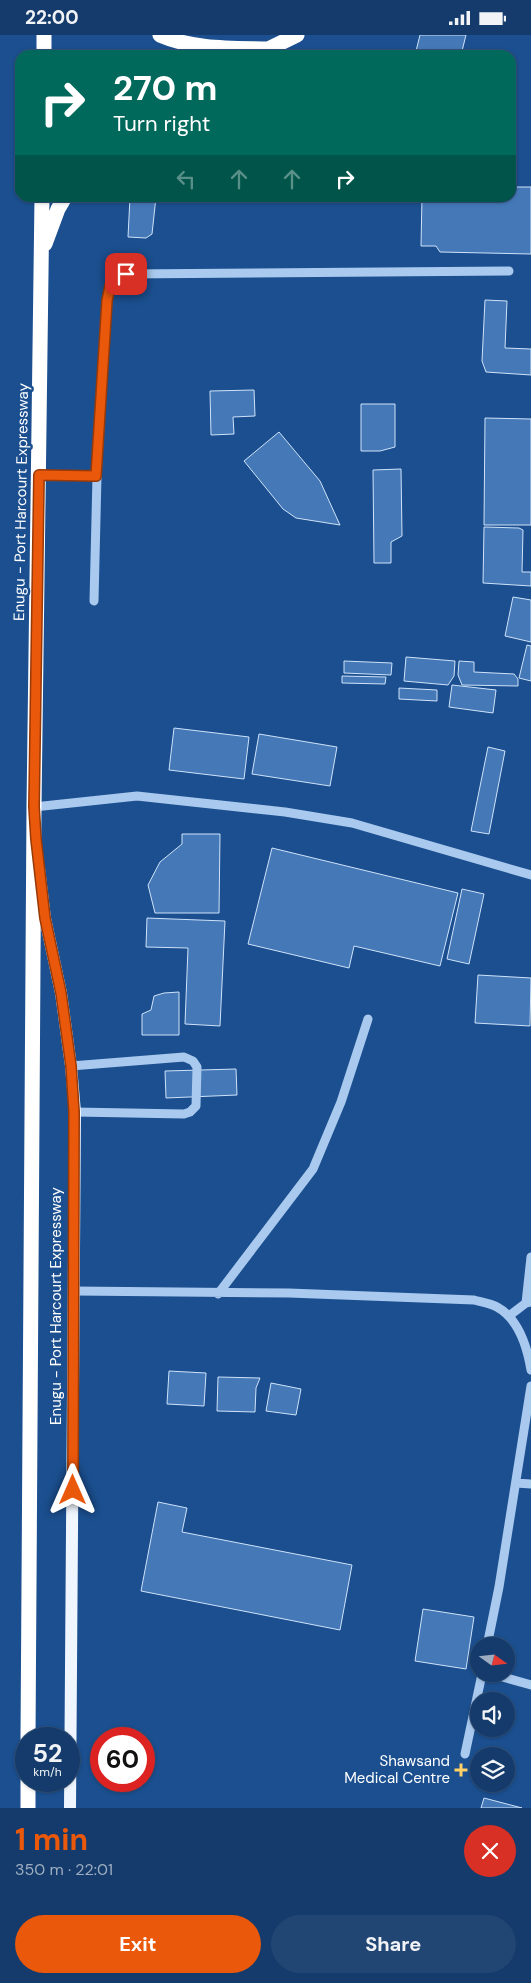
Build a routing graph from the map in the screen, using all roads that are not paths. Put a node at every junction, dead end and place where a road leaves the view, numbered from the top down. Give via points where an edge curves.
1 (44, 35) edge
2 (160, 35) edge
3 (297, 35) edge
4 (44, 50) edge
5 (236, 50) edge
6 (266, 50) edge
7 (42, 202) edge
8 (62, 202) edge
9 (41, 257) junction
10 (509, 271) dead end
11 (39, 475) junction
12 (96, 476) junction
13 (94, 601) dead end
14 (34, 807) junction
15 (531, 875) edge
16 (368, 1019) dead end
17 (71, 1066) junction
18 (74, 1112) junction
19 (531, 1257) edge
20 (74, 1291) junction
21 (218, 1293) junction
22 (529, 1303) edge
23 (509, 1316) junction
24 (531, 1369) edge
25 (531, 1386) edge
26 (516, 1483) junction
27 (531, 1484) edge
28 (489, 1637) edge
29 (515, 1680) edge
30 (480, 1683) edge
31 (531, 1685) edge
32 (28, 1727) edge
33 (466, 1754) dead end
34 (28, 1792) edge
35 (28, 1808) edge
36 (70, 1808) edge

1 - 4 highway
2 - 5 highway via 176,42
3 - 6 highway
7 - 9 highway, Enugu - Port Harcourt Expressway
8 - 9 highway
9 - 11 highway, Enugu - Port Harcourt Expressway
10 - 12 street via 126,274 110,286 107,301
11 - 12 street
11 - 14 highway, Enugu - Port Harcourt Expressway
12 - 13 street
14 - 15 street via 137,795 285,812 352,823
14 - 17 main road, Enugu - Port Harcourt Expressway via 45,918 61,993
14 - 32 highway, Enugu - Port Harcourt Expressway
16 - 21 street via 313,1169
17 - 18 main road, Enugu - Port Harcourt Expressway
17 - 18 street via 184,1057 197,1067 196,1106 190,1112
18 - 20 main road, Enugu - Port Harcourt Expressway
19 - 22 street
20 - 21 street
20 - 36 main road, Enugu - Port Harcourt Expressway
21 - 23 street via 474,1301 496,1306
22 - 23 street
23 - 24 street via 526,1344
25 - 26 street
26 - 27 street
26 - 28 street
29 - 31 street
30 - 33 street
34 - 35 highway

